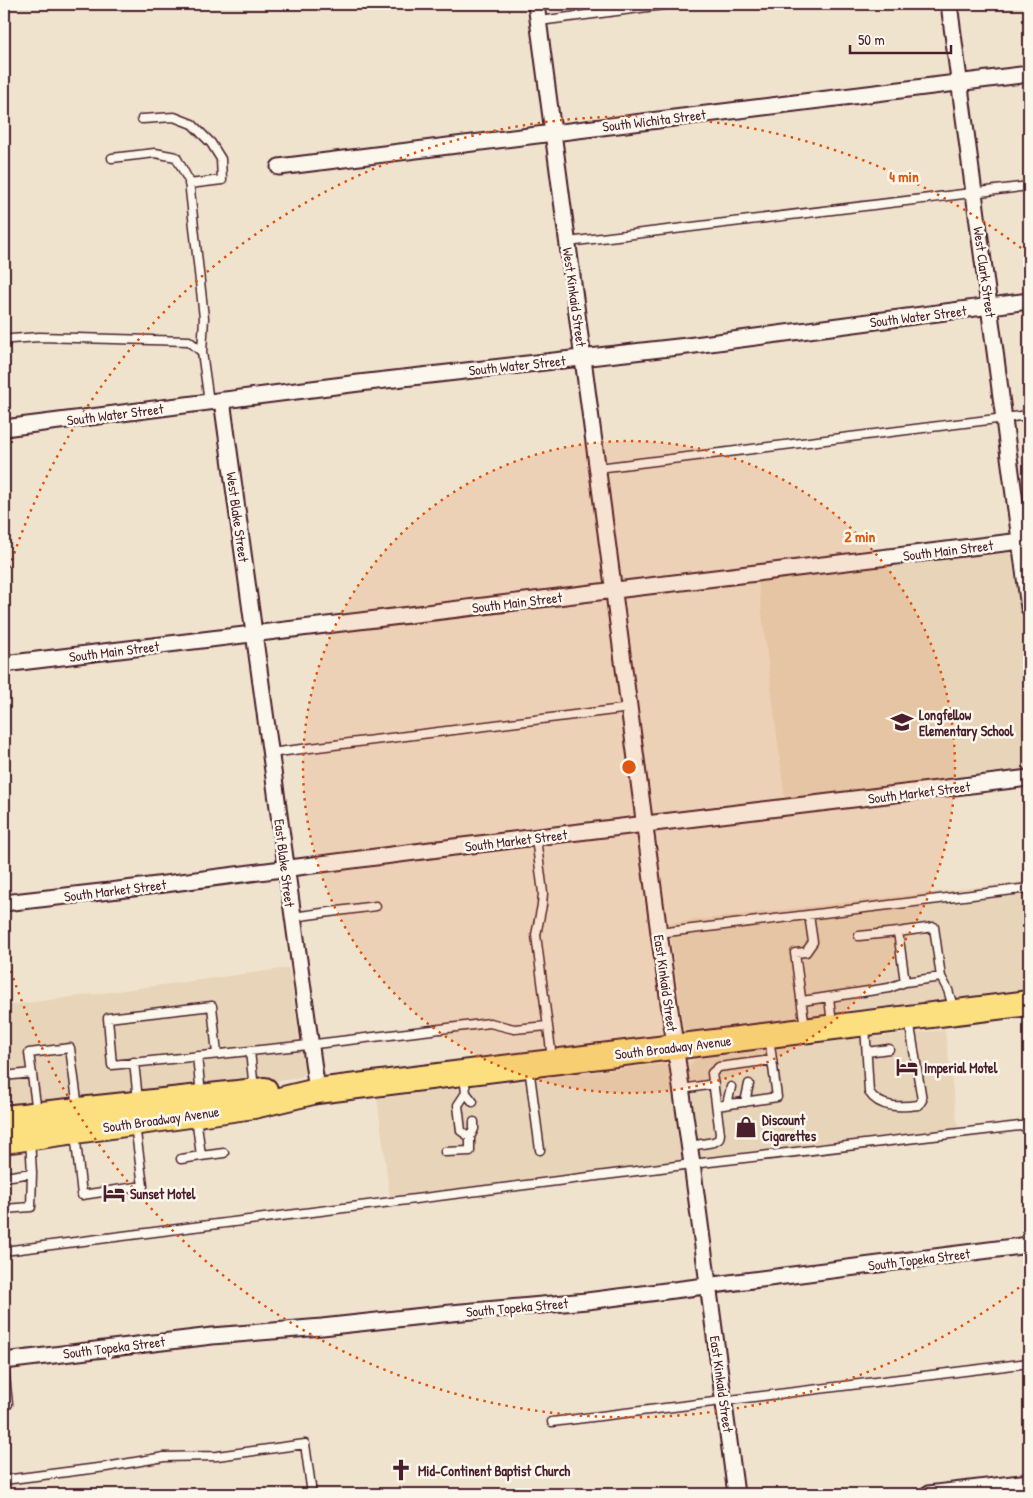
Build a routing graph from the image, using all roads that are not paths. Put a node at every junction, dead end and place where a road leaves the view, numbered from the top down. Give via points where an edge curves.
1 (536, 4) edge
2 (672, 4) edge
3 (949, 4) edge
4 (539, 21) junction
5 (1029, 74) edge
6 (959, 83) junction
7 (142, 119) dead end
8 (554, 132) junction
9 (112, 158) dead end
10 (279, 167) dead end
11 (190, 184) junction
12 (1029, 186) edge
13 (974, 193) junction
14 (568, 242) junction
15 (1029, 301) edge
16 (989, 306) junction
17 (4, 342) edge
18 (202, 352) junction
19 (584, 358) junction
20 (216, 401) junction
21 (1029, 415) edge
22 (1004, 418) junction
23 (4, 428) edge
24 (598, 468) junction
25 (1025, 540) edge
26 (614, 590) junction
27 (1029, 608) edge
28 (254, 634) junction
29 (4, 664) edge
30 (630, 708) junction
31 (270, 753) junction
32 (1029, 778) edge
33 (646, 824) junction
34 (536, 838) junction
35 (286, 869) junction
36 (1029, 888) edge
37 (4, 902) edge
38 (376, 906) dead end
39 (809, 915) junction
40 (292, 917) junction
41 (898, 932) junction
42 (659, 933) junction
43 (859, 936) dead end
44 (941, 977) junction
45 (905, 982) junction
46 (829, 997) junction
47 (802, 1001) junction
48 (1029, 1003) edge
49 (954, 1012) junction
50 (909, 1018) junction
51 (864, 1023) junction
52 (548, 1026) junction
53 (832, 1027) junction
54 (806, 1031) junction
55 (769, 1035) junction
56 (311, 1045) junction
57 (676, 1048) junction
58 (889, 1049) dead end
59 (250, 1051) junction
60 (867, 1052) junction
61 (218, 1054) junction
62 (197, 1056) junction
63 (772, 1060) junction
64 (134, 1062) junction
65 (553, 1062) junction
66 (528, 1065) junction
67 (32, 1073) junction
68 (4, 1076) edge
69 (465, 1083) junction
70 (714, 1084) junction
71 (750, 1084) dead end
72 (731, 1087) dead end
73 (682, 1088) junction
74 (254, 1090) junction
75 (317, 1091) junction
76 (473, 1102) dead end
77 (745, 1102) junction
78 (727, 1104) junction
79 (199, 1105) junction
80 (717, 1106) junction
81 (136, 1113) junction
82 (37, 1114) junction
83 (4, 1118) edge
84 (77, 1120) junction
85 (474, 1122) dead end
86 (1029, 1125) edge
87 (30, 1137) junction
88 (470, 1137) junction
89 (4, 1141) edge
90 (690, 1146) junction
91 (540, 1150) dead end
92 (445, 1152) dead end
93 (224, 1153) dead end
94 (201, 1156) junction
95 (181, 1158) dead end
96 (692, 1164) junction
97 (32, 1173) junction
98 (4, 1177) edge
99 (4, 1209) edge
100 (1029, 1245) edge
101 (4, 1251) edge
102 (708, 1286) junction
103 (4, 1361) edge
104 (1029, 1363) edge
105 (4, 1367) edge
106 (724, 1400) junction
107 (4, 1404) edge
108 (552, 1422) dead end
109 (4, 1480) edge
110 (1029, 1482) edge
111 (312, 1494) edge
112 (736, 1494) edge
113 (928, 1494) edge

1 - 4 street, West Kinkaid Street
2 - 4 lane
3 - 6 street, West Clark Street
4 - 8 street, West Kinkaid Street
5 - 6 street, South Wichita Street
6 - 8 street, South Wichita Street
6 - 13 street, West Clark Street
7 - 11 lane via 174,117 192,124 211,143 221,159 222,180
8 - 10 street, South Wichita Street
8 - 14 street, West Kinkaid Street
9 - 11 lane via 156,153 176,157
11 - 18 lane via 204,318
12 - 13 lane
13 - 14 lane
13 - 16 street, West Clark Street
14 - 19 street, West Kinkaid Street
15 - 16 street, South Water Street
16 - 19 street, South Water Street
16 - 22 street, West Clark Street
17 - 18 lane via 39,337 189,341
18 - 20 lane
19 - 20 street, South Water Street
19 - 24 street, West Kinkaid Street
20 - 23 street, South Water Street
20 - 28 street, West Blake Street
21 - 22 lane
22 - 24 lane
22 - 25 street, West Clark Street
24 - 26 street, West Kinkaid Street
25 - 26 street, South Main Street
25 - 27 street, West Clark Street
26 - 28 street, South Main Street
26 - 30 street, East Kinkaid Street
28 - 29 street, South Main Street
28 - 31 street, East Blake Street
30 - 31 lane
30 - 33 street, East Kinkaid Street
31 - 35 street, East Blake Street
32 - 33 street, South Market Street
33 - 34 street, South Market Street
33 - 42 street, East Kinkaid Street
34 - 35 street, South Market Street
34 - 52 lane via 542,893 536,936
35 - 37 street, South Market Street
35 - 40 street, East Blake Street
36 - 39 lane
38 - 40 lane
39 - 42 lane
39 - 47 lane via 813,942 806,952 795,953
40 - 56 street, East Blake Street
41 - 43 lane
41 - 44 lane via 934,927
41 - 45 lane
42 - 57 street, East Kinkaid Street
44 - 45 lane
44 - 49 lane
45 - 46 lane via 889,988
46 - 47 lane
46 - 53 lane
47 - 54 lane
48 - 49 main road, South Broadway Avenue
49 - 50 main road, South Broadway Avenue
50 - 51 main road, South Broadway Avenue
50 - 60 lane via 910,1046 922,1100 919,1105 888,1106 874,1100 869,1092
51 - 53 main road, South Broadway Avenue
51 - 60 lane
52 - 56 lane via 514,1029 490,1023
52 - 65 lane
53 - 54 main road, South Broadway Avenue
54 - 55 main road, South Broadway Avenue
55 - 57 main road, South Broadway Avenue
55 - 63 lane
56 - 59 lane
56 - 75 street, East Blake Street
57 - 65 main road, South Broadway Avenue
57 - 73 street, East Kinkaid Street
58 - 60 lane
59 - 61 lane
59 - 74 lane
61 - 62 lane
61 - 64 lane via 212,1006 108,1018 112,1064
62 - 64 lane
62 - 79 lane
63 - 70 lane via 735,1068 719,1067 712,1073
63 - 77 lane via 777,1097
64 - 81 lane
65 - 66 main road, South Broadway Avenue
66 - 69 main road, South Broadway Avenue
66 - 91 lane
67 - 68 lane
67 - 82 lane
67 - 84 lane via 29,1053 70,1048
69 - 75 main road, South Broadway Avenue
69 - 76 lane
69 - 88 lane via 458,1105 461,1131
70 - 73 lane
70 - 80 lane
71 - 77 lane
72 - 78 lane
73 - 90 street, East Kinkaid Street
74 - 75 main road, South Broadway Avenue
74 - 79 main road, South Broadway Avenue
75 - 79 main road, South Broadway Avenue via 254,1106
77 - 78 lane
78 - 80 lane
79 - 81 main road, South Broadway Avenue
79 - 94 lane
80 - 90 lane via 719,1139
81 - 84 main road, South Broadway Avenue
81 - 84 lane via 143,1186 82,1195
82 - 83 main road, South Broadway Avenue
82 - 84 main road, South Broadway Avenue
84 - 87 main road, South Broadway Avenue
85 - 88 lane
86 - 96 lane
87 - 89 main road, South Broadway Avenue
87 - 97 lane
88 - 92 lane via 470,1151
90 - 96 street, East Kinkaid Street
93 - 94 lane
94 - 95 lane
96 - 101 lane
96 - 102 street, East Kinkaid Street
97 - 98 lane
97 - 99 lane via 30,1207
100 - 102 street, South Topeka Street
102 - 103 street, South Topeka Street via 587,1301 212,1336
102 - 106 street, East Kinkaid Street
104 - 106 lane
105 - 107 lane via 8,1404
106 - 108 lane
106 - 112 street, East Kinkaid Street
109 - 111 lane via 106,1468 164,1457 217,1456 305,1444
110 - 113 street

